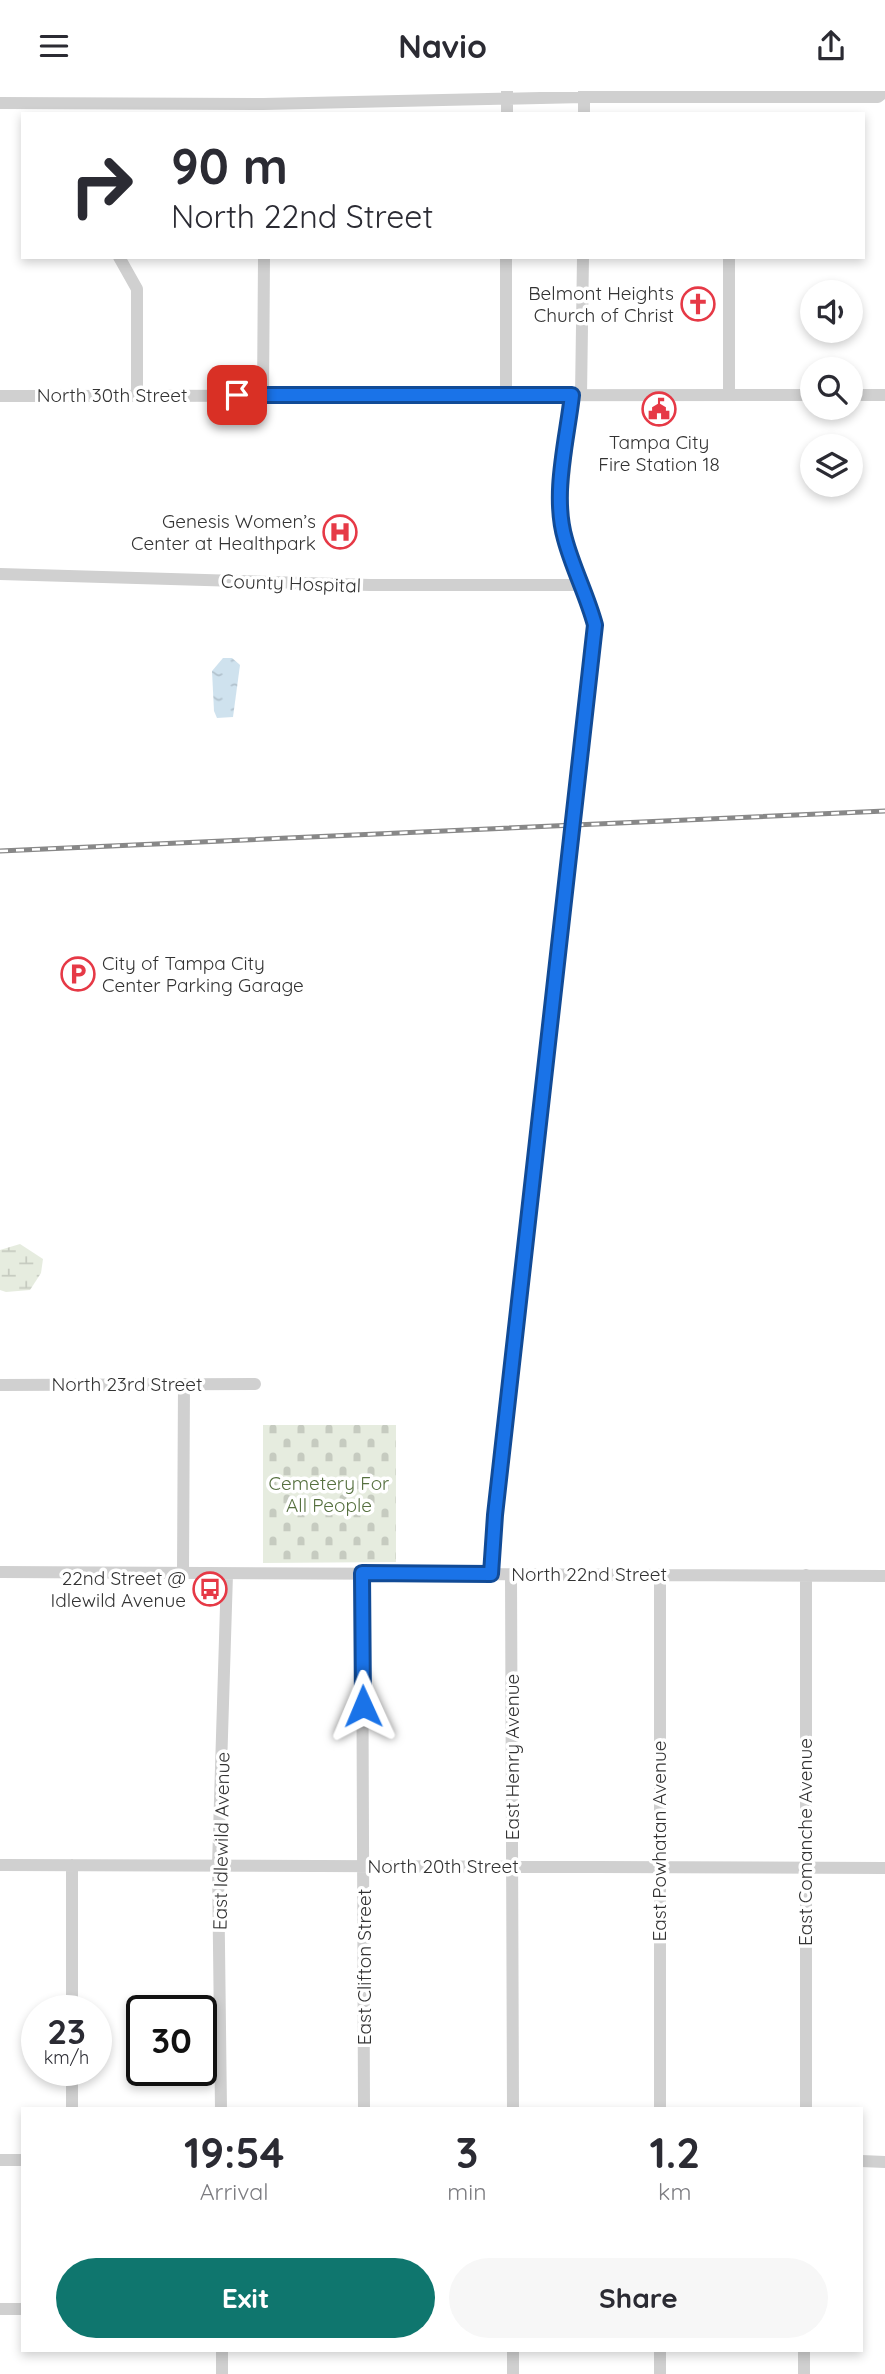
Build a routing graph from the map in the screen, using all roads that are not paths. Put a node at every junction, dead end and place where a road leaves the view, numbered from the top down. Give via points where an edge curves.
1 (885, 91) edge
2 (584, 94) edge
3 (728, 95) edge
4 (37, 97) edge
5 (507, 102) edge
6 (0, 103) edge
7 (263, 109) edge
8 (584, 112) edge
9 (120, 259) edge
10 (264, 259) edge
11 (506, 259) edge
12 (583, 259) edge
13 (729, 259) edge
14 (137, 394) junction
15 (729, 394) junction
16 (263, 395) junction
17 (506, 395) junction
18 (577, 395) junction
19 (800, 395) edge
20 (863, 395) edge
21 (885, 395) edge
22 (0, 396) edge
23 (0, 574) edge
24 (582, 585) junction
25 (184, 1384) junction
26 (255, 1384) dead end
27 (0, 1385) edge
28 (0, 1572) edge
29 (183, 1573) junction
30 (362, 1573) junction
31 (227, 1574) junction
32 (491, 1574) junction
33 (511, 1574) junction
34 (660, 1574) junction
35 (806, 1575) junction
36 (885, 1576) edge
37 (0, 1865) edge
38 (72, 1865) junction
39 (219, 1865) junction
40 (364, 1866) junction
41 (513, 1867) junction
42 (658, 1868) junction
43 (805, 1868) junction
44 (885, 1868) edge
45 (72, 1995) edge
46 (72, 2086) edge
47 (72, 2107) edge
48 (221, 2107) edge
49 (364, 2107) edge
50 (513, 2107) edge
51 (660, 2107) edge
52 (806, 2107) edge
53 (0, 2160) edge
54 (21, 2160) edge
55 (863, 2161) edge
56 (885, 2162) edge
57 (0, 2309) edge
58 (21, 2309) edge
59 (222, 2352) edge
60 (513, 2352) edge
61 (660, 2352) edge
62 (804, 2352) edge
63 (222, 2374) edge
64 (513, 2374) edge
65 (660, 2374) edge
66 (804, 2374) edge

1 - 3 street via 878,97
2 - 3 street
2 - 5 street
2 - 8 street
4 - 6 street
4 - 7 street
5 - 7 street
9 - 14 street via 137,289
10 - 16 street
11 - 17 street
12 - 18 street
13 - 15 street
14 - 16 street, North 30th Street
14 - 22 street, North 30th Street
15 - 18 street, North 30th Street
15 - 19 street, North 30th Street
16 - 17 street, North 30th Street
17 - 18 street, North 30th Street
18 - 24 street via 561,510 564,538
20 - 21 street
23 - 24 street, County Hospital via 370,585
24 - 32 street via 595,625
25 - 26 street, North 23rd Street
25 - 27 street, North 23rd Street
25 - 29 street
28 - 29 street, North 22nd Street
29 - 31 street, North 22nd Street
30 - 31 street, North 22nd Street
30 - 32 street, North 22nd Street
30 - 40 street, East Clifton Street
31 - 39 street, East Idlewild Avenue
32 - 33 street, North 22nd Street
33 - 34 street, North 22nd Street
33 - 41 street, East Henry Avenue
34 - 35 street, North 22nd Street
34 - 42 street, East Powhatan Avenue
35 - 36 street, North 22nd Street
35 - 43 street, East Comanche Avenue
37 - 38 street, North 20th Street
38 - 39 street, North 20th Street
38 - 45 street
39 - 40 street, North 20th Street
39 - 48 street, East Idlewild Avenue
40 - 41 street, North 20th Street
40 - 49 street, East Clifton Street
41 - 42 street, North 20th Street
41 - 50 street, East Henry Avenue
42 - 43 street, North 20th Street
42 - 51 street, East Powhatan Avenue
43 - 44 street, North 20th Street
43 - 52 street, East Comanche Avenue
46 - 47 street
53 - 54 street
55 - 56 street
57 - 58 street
59 - 63 street
60 - 64 street
61 - 65 street
62 - 66 street

